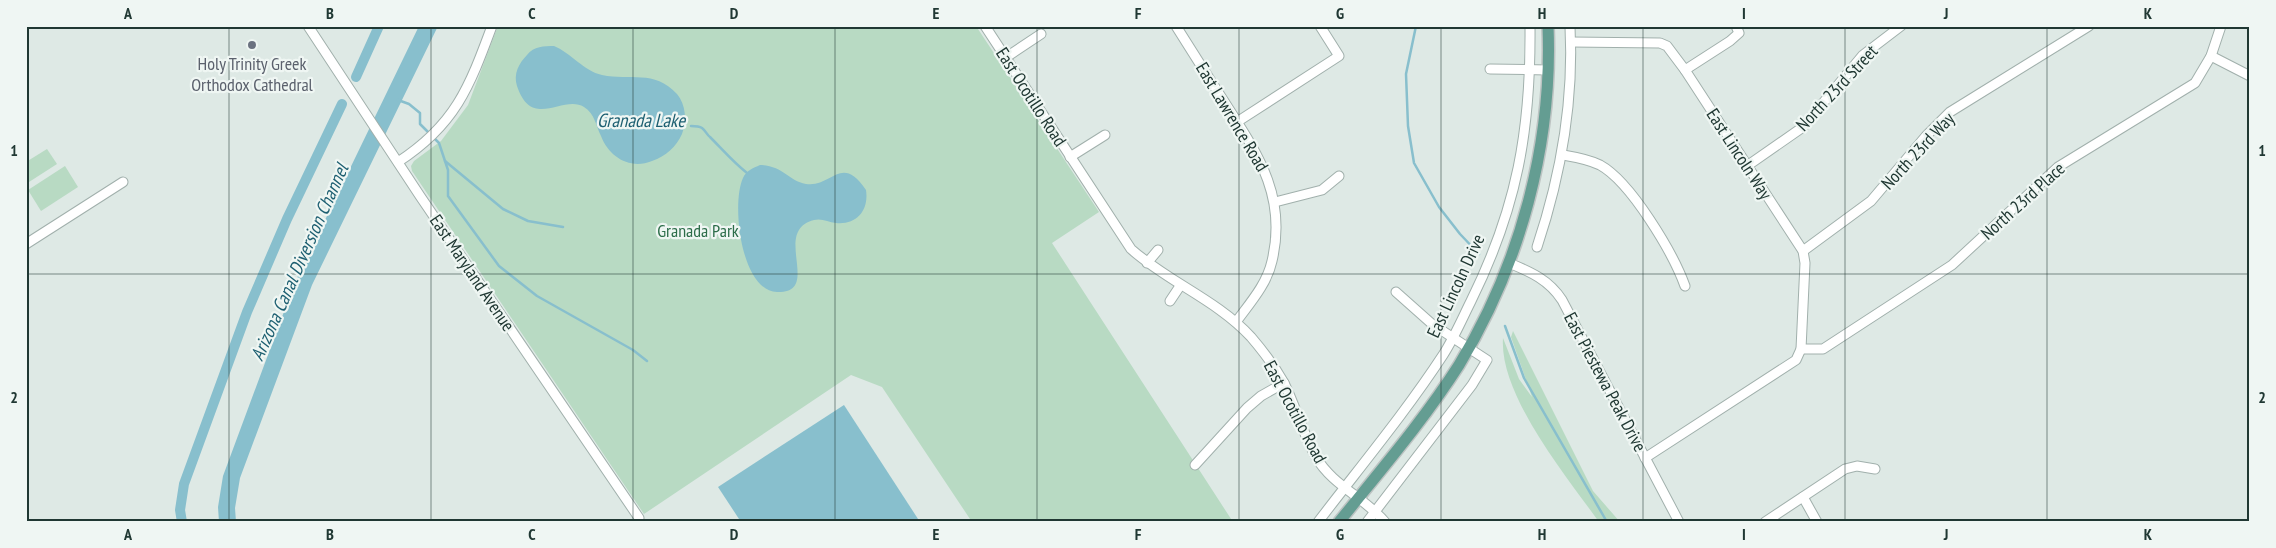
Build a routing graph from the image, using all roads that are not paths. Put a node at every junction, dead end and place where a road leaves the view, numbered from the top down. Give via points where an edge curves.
1 (308, 26) edge
2 (492, 26) edge
3 (985, 26) edge
4 (1176, 26) edge
5 (1320, 26) edge
6 (1530, 26) edge
7 (1548, 26) edge
8 (1570, 26) edge
9 (1901, 26) edge
10 (2089, 26) edge
11 (2222, 26) edge
12 (1738, 30) edge
13 (1041, 34) dead end
14 (1571, 42) junction
15 (2211, 56) junction
16 (1006, 58) junction
17 (1490, 69) dead end
18 (1548, 70) junction
19 (1685, 70) junction
20 (1531, 71) junction
21 (2250, 76) edge
22 (1237, 122) junction
23 (1106, 135) dead end
24 (1563, 155) junction
25 (1070, 157) junction
26 (398, 162) junction
27 (1747, 166) junction
28 (1338, 176) dead end
29 (123, 182) dead end
30 (1275, 202) junction
31 (26, 244) edge
32 (1537, 247) dead end
33 (1158, 250) dead end
34 (1803, 251) junction
35 (1509, 263) junction
36 (1147, 264) junction
37 (1180, 286) junction
38 (1685, 286) dead end
39 (1396, 292) dead end
40 (1170, 301) dead end
41 (1236, 322) junction
42 (1453, 338) junction
43 (1470, 347) junction
44 (1801, 349) junction
45 (1284, 383) junction
46 (1645, 458) junction
47 (1195, 464) dead end
48 (1875, 469) dead end
49 (1345, 487) junction
50 (1803, 497) junction
51 (1359, 498) junction
52 (1375, 510) junction
53 (639, 518) dead end
54 (1318, 522) edge
55 (1339, 522) edge
56 (1367, 522) edge
57 (1385, 522) edge
58 (1679, 522) edge
59 (1765, 522) edge
60 (1817, 522) edge

1 - 26 street, East Maryland Avenue
2 - 26 street via 458,105 432,137
3 - 16 street, East Ocotillo Road
4 - 22 street, East Lawrence Road
5 - 22 street via 1339,56
6 - 20 street, East Lincoln Drive
7 - 18 main road, East Lincoln Drive
8 - 14 street
9 - 27 street, North 23rd Street via 1863,55 1802,127
10 - 34 street, North 23rd Way via 1950,112 1871,201
11 - 15 street, North 23rd Place
12 - 19 street via 1730,42
13 - 16 street
14 - 19 street, East Lincoln Way via 1660,43 1667,46
14 - 24 street
15 - 21 street
15 - 44 street, North 23rd Place via 2195,83 2058,167 1952,265 1823,349
16 - 25 street, East Ocotillo Road
17 - 20 street
18 - 20 street
18 - 35 main road, East Lincoln Drive via 1540,152
19 - 27 street, East Lincoln Way
20 - 42 street, East Lincoln Drive via 1526,127 1504,225
22 - 30 street, East Lawrence Road via 1260,160
23 - 25 street
24 - 32 street
24 - 38 street via 1600,165 1625,186 1678,267
25 - 36 street, East Ocotillo Road via 1131,249
26 - 53 street, East Maryland Avenue
27 - 34 street, East Lincoln Way
28 - 30 street via 1322,190
29 - 31 street
30 - 41 street, East Lawrence Road via 1272,262 1262,288
33 - 36 street
34 - 44 street
35 - 43 main road, East Lincoln Drive
35 - 46 street, East Piestewa Peak Drive via 1541,278 1556,290
36 - 37 street, East Ocotillo Road
37 - 40 street
37 - 41 street, East Ocotillo Road
39 - 42 street
41 - 45 street, East Ocotillo Road via 1269,359
42 - 43 street
42 - 49 street, East Lincoln Drive via 1404,410
43 - 51 main road, East Lincoln Drive via 1428,409
43 - 52 street via 1487,360
44 - 46 street via 1796,360
45 - 47 street via 1247,408
45 - 49 street, East Ocotillo Road via 1316,457 1326,471
46 - 58 street, East Piestewa Peak Drive
48 - 50 street via 1857,466 1845,469
49 - 51 street, East Ocotillo Road
49 - 54 street, East Lincoln Drive
50 - 59 street
50 - 60 street
51 - 52 street, East Ocotillo Road
51 - 55 main road, East Lincoln Drive
52 - 56 street
52 - 57 street, East Ocotillo Road

